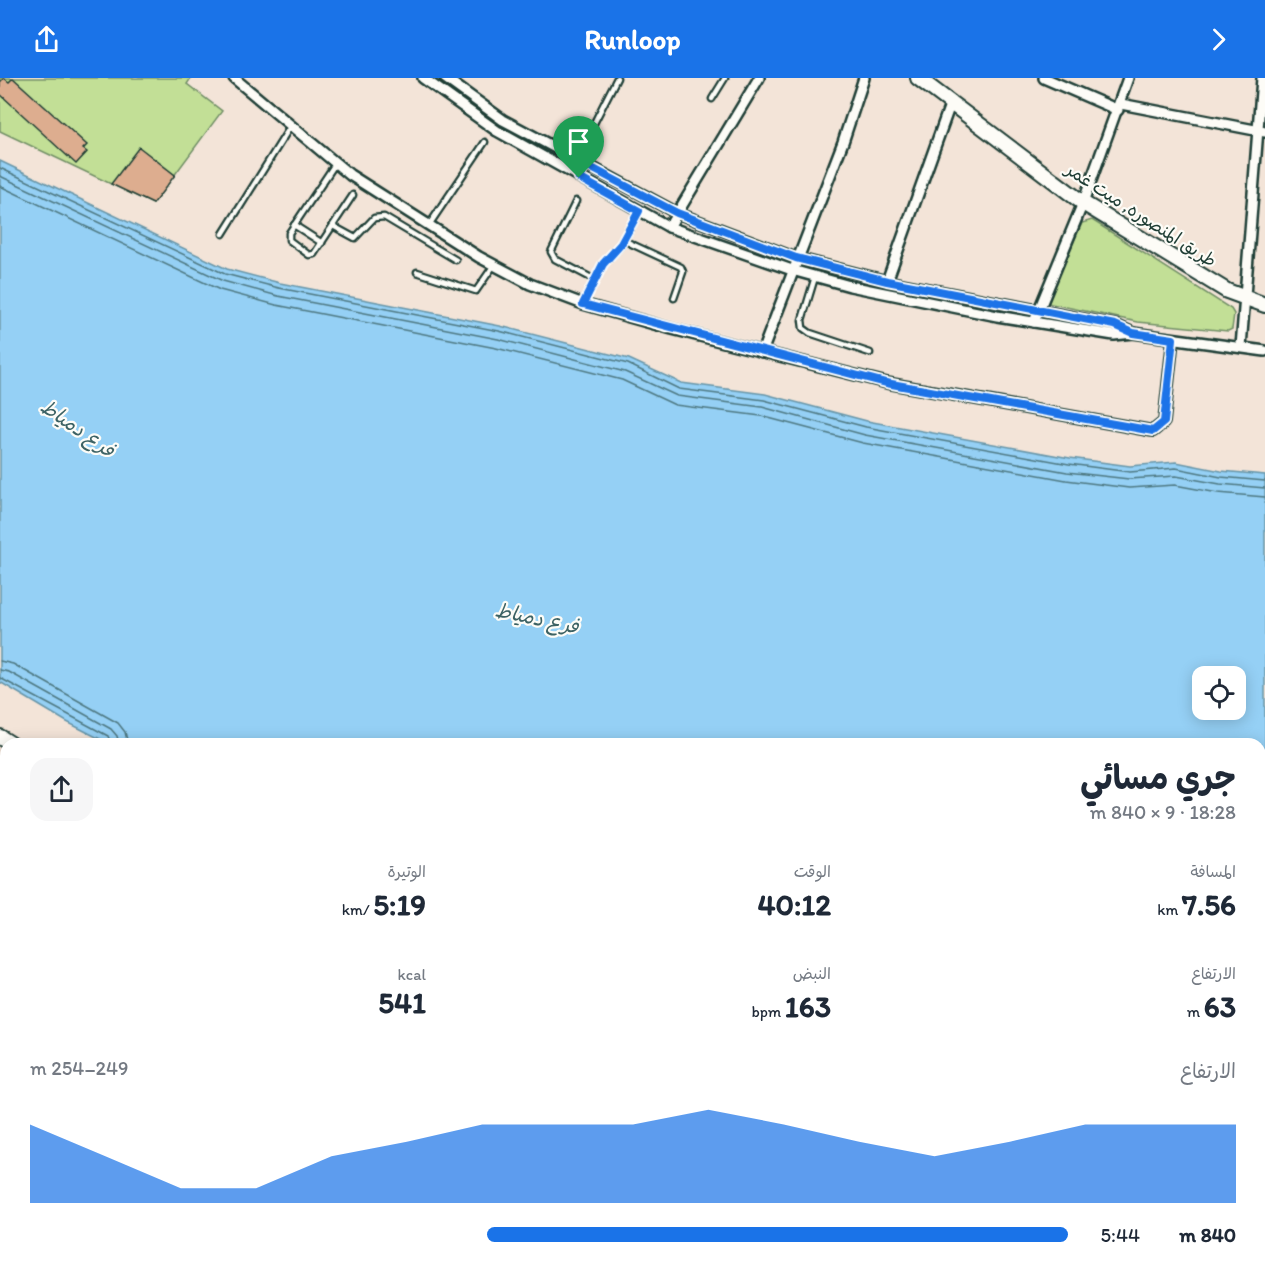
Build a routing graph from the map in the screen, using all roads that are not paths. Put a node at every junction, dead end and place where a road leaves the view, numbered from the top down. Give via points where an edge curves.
1 (234, 78) edge
2 (423, 78) edge
3 (445, 78) edge
4 (617, 78) edge
5 (725, 78) edge
6 (759, 78) edge
7 (864, 78) edge
8 (918, 78) edge
9 (1044, 78) edge
10 (1128, 78) edge
11 (1263, 85) edge
12 (712, 99) dead end
13 (951, 102) junction
14 (1119, 107) junction
15 (503, 120) junction
16 (290, 127) junction
17 (497, 131) junction
18 (1261, 132) edge
19 (485, 142) dead end
20 (583, 163) junction
21 (335, 164) junction
22 (579, 178) junction
23 (353, 195) dead end
24 (576, 201) dead end
25 (1083, 203) junction
26 (639, 211) junction
27 (677, 213) junction
28 (294, 225) junction
29 (429, 225) junction
30 (333, 226) junction
31 (669, 227) junction
32 (223, 234) dead end
33 (623, 240) junction
34 (322, 243) junction
35 (764, 244) junction
36 (796, 258) junction
37 (759, 259) junction
38 (456, 260) dead end
39 (494, 265) junction
40 (792, 270) junction
41 (417, 272) dead end
42 (852, 274) junction
43 (815, 277) junction
44 (595, 280) junction
45 (887, 281) junction
46 (850, 286) junction
47 (674, 298) dead end
48 (1246, 300) junction
49 (583, 304) junction
50 (1265, 305) edge
51 (1038, 309) junction
52 (1034, 322) junction
53 (1133, 333) junction
54 (1173, 339) junction
55 (1241, 347) junction
56 (1265, 351) edge
57 (762, 352) junction
58 (870, 353) dead end

1 - 16 street
2 - 17 street
3 - 15 street
4 - 20 lane via 590,131
5 - 12 lane
6 - 27 street
7 - 36 street
8 - 13 main road, طريق المنصوره, ميت غمر
9 - 14 street
10 - 14 street
11 - 18 street
13 - 25 main road, طريق المنصوره, ميت غمر
13 - 45 street
14 - 18 street
14 - 25 street
15 - 17 street
15 - 20 street
16 - 21 street
16 - 32 lane
17 - 22 street
18 - 48 street
19 - 29 lane
20 - 22 street
20 - 27 street
21 - 28 lane
21 - 29 street
22 - 26 street
23 - 30 lane
24 - 44 lane via 551,252 555,259
25 - 48 main road, طريق المنصوره, ميت غمر
25 - 51 street
26 - 31 street
26 - 33 lane
27 - 31 street
27 - 35 street
28 - 34 lane
28 - 34 lane via 288,236 290,242 309,255
29 - 39 street
30 - 34 lane
30 - 38 lane via 355,238 374,218 384,217
31 - 37 street
33 - 44 lane
33 - 47 lane via 681,267
35 - 36 street
35 - 37 street
36 - 40 street
36 - 42 street
37 - 40 street
39 - 41 lane via 474,291
39 - 49 street via 530,285
40 - 43 street
40 - 57 street
42 - 45 street
42 - 46 street
43 - 46 street
43 - 58 lane via 803,328
44 - 49 lane
45 - 51 street
46 - 52 street
48 - 50 main road, طريق المنصوره, ميت غمر
48 - 55 street
49 - 57 street
51 - 52 street
51 - 53 street via 1115,325
52 - 53 street via 1113,335
53 - 54 street
54 - 55 street
54 - 57 street via 1164,422 1153,431 898,385
55 - 56 street

